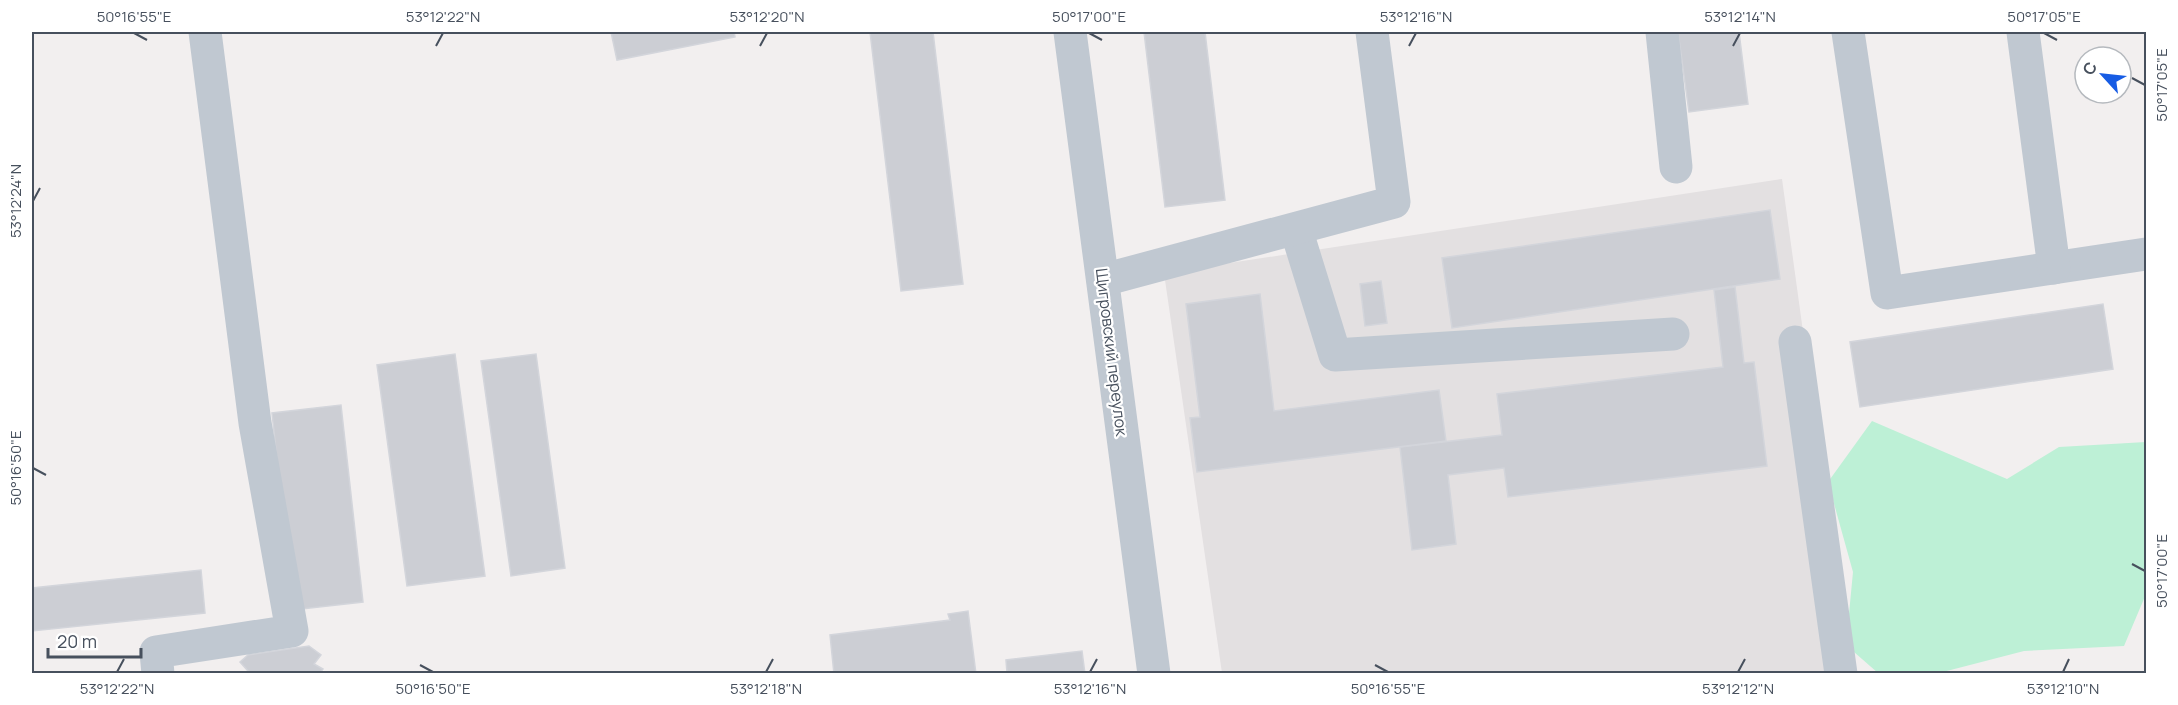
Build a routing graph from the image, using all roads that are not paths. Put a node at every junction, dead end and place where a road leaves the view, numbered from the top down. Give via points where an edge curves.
1 (205, 32) edge
2 (1070, 32) edge
3 (1372, 32) edge
4 (1662, 32) edge
5 (1848, 32) edge
6 (2023, 32) edge
7 (1676, 167) dead end
8 (1296, 229) junction
9 (2146, 254) edge
10 (2054, 268) junction
11 (1103, 280) junction
12 (1673, 334) dead end
13 (1795, 342) dead end
14 (158, 674) edge
15 (1154, 674) edge
16 (1841, 674) edge

1 - 14 street via 255,423 292,631 156,652
2 - 11 street, Щигровский переулок
3 - 8 street via 1394,202
4 - 7 street
5 - 10 street via 1887,293
6 - 10 street
8 - 11 street
8 - 12 street via 1335,355
9 - 10 street
11 - 15 street, Щигровский переулок
13 - 16 street

